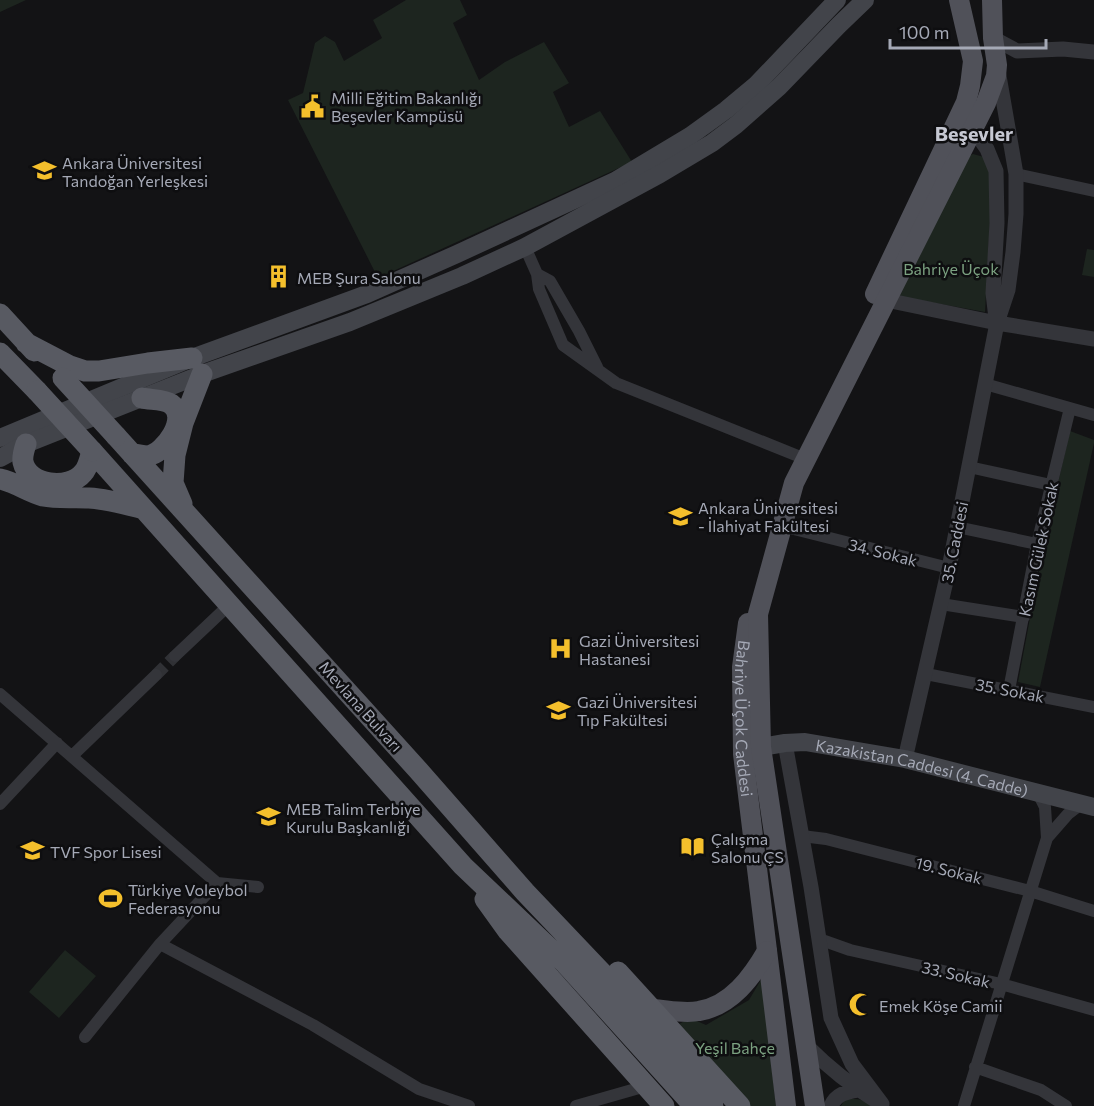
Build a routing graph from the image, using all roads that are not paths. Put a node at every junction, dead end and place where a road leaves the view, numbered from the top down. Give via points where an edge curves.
1 (837, 0) edge
2 (865, 0) edge
3 (959, 0) edge
4 (992, 0) edge
5 (993, 38) junction
6 (1094, 52) edge
7 (997, 65) junction
8 (965, 125) junction
9 (1016, 174) junction
10 (1094, 191) edge
11 (525, 247) junction
12 (537, 274) junction
13 (886, 300) junction
14 (0, 314) edge
15 (997, 323) junction
16 (579, 331) junction
17 (1094, 339) edge
18 (26, 343) junction
19 (563, 345) junction
20 (0, 352) edge
21 (197, 366) junction
22 (599, 371) junction
23 (985, 384) junction
24 (142, 398) junction
25 (1070, 408) junction
26 (1094, 415) edge
27 (0, 438) edge
28 (26, 444) junction
29 (92, 451) junction
30 (132, 454) junction
31 (798, 456) junction
32 (0, 458) edge
33 (969, 467) junction
34 (0, 479) edge
35 (1051, 485) junction
36 (144, 509) junction
37 (186, 513) junction
38 (782, 526) junction
39 (957, 527) junction
40 (1037, 544) junction
41 (949, 568) junction
42 (941, 604) junction
43 (229, 605) junction
44 (1024, 617) junction
45 (175, 656) tunnel mouth
46 (926, 674) junction
47 (156, 675) tunnel mouth
48 (1009, 690) junction
49 (0, 694) edge
50 (1094, 707) edge
51 (57, 743) junction
52 (784, 743) junction
53 (753, 751) junction
54 (72, 756) junction
55 (905, 759) junction
56 (1038, 793) junction
57 (0, 804) edge
58 (1088, 805) edge
59 (802, 836) junction
60 (1047, 838) junction
61 (463, 867) junction
62 (217, 883) junction
63 (258, 887) dead end
64 (1030, 891) junction
65 (525, 892) junction
66 (1094, 911) edge
67 (819, 939) junction
68 (160, 944) junction
69 (767, 951) junction
70 (1001, 984) junction
71 (653, 1009) junction
72 (1094, 1010) edge
73 (85, 1037) dead end
74 (778, 1045) junction
75 (807, 1046) junction
76 (975, 1068) junction
77 (646, 1086) junction
78 (858, 1090) junction
79 (963, 1103) edge
80 (884, 1105) edge
81 (469, 1106) edge
82 (576, 1106) edge
83 (664, 1106) edge
84 (694, 1106) edge
85 (713, 1106) edge
86 (740, 1106) edge
87 (786, 1106) edge
88 (815, 1106) edge
89 (831, 1106) edge
90 (1066, 1106) edge

1 - 21 main road via 756,85 726,110 615,181 467,250
2 - 11 main road via 779,87 712,143
3 - 8 main road via 973,61
4 - 5 main road
5 - 6 street via 1017,51
5 - 7 main road
7 - 8 main road via 991,91
7 - 9 street
8 - 13 main road, Bahriye Üçok Caddesi
8 - 15 street via 987,148 996,171 998,223 993,293
8 - 31 main road, Bahriye Üçok Caddesi
9 - 10 street
9 - 15 street via 1013,252 1008,290
11 - 12 street
11 - 21 main road via 350,322
12 - 16 street via 550,281
12 - 19 street via 539,289
13 - 15 street
13 - 38 main road, Bahriye Üçok Caddesi via 794,483
14 - 18 highway, Mevlana Bulvarı
15 - 17 street
15 - 23 street, 35. Caddesi
16 - 19 street
16 - 22 street
18 - 21 highway via 84,371 148,363
18 - 30 highway, Mevlana Bulvarı, bridge
19 - 22 street
20 - 29 highway, Mevlana Bulvarı, bridge
21 - 24 main road
21 - 27 main road via 122,388
21 - 37 highway via 175,455 173,483
22 - 31 street via 615,383
23 - 25 street
23 - 33 street, 35. Caddesi
24 - 28 main road
24 - 30 highway via 172,405 177,422 172,438 161,449 148,456
25 - 26 street
25 - 35 street, Kasım Gülek Sokak
28 - 29 highway via 23,463 27,471 35,478 54,483 68,483 83,473
28 - 32 main road
29 - 36 highway, Mevlana Bulvarı
30 - 37 highway, Mevlana Bulvarı
31 - 53 main road, Bahriye Üçok Caddesi via 751,604 742,667
33 - 35 street
33 - 39 street, 35. Caddesi
34 - 36 highway via 54,498 104,499
35 - 40 street, Kasım Gülek Sokak
36 - 43 highway, Mevlana Bulvarı
37 - 65 highway, Mevlana Bulvarı
38 - 41 street, 34. Sokak
38 - 53 main road, Bahriye Üçok Caddesi via 758,614
39 - 40 street
39 - 41 street, 35. Caddesi
40 - 44 street, Kasım Gülek Sokak
41 - 42 street, 35. Caddesi
42 - 44 street
42 - 46 street, 35. Caddesi
43 - 45 street
43 - 61 highway, Mevlana Bulvarı
44 - 48 street, Kasım Gülek Sokak
46 - 48 street, 35. Sokak
46 - 55 street, 35. Caddesi
47 - 54 street
48 - 50 street, 35. Sokak
49 - 51 street
51 - 54 street
51 - 57 street
52 - 53 main road, Kazakistan Caddesi (4. Cadde)
52 - 55 main road, Kazakistan Caddesi (4. Cadde) via 805,742
52 - 59 street
53 - 69 main road, Bahriye Üçok Caddesi
53 - 75 main road, Bahriye Üçok Caddesi
54 - 62 street
55 - 56 main road, Kazakistan Caddesi (4. Cadde)
56 - 58 main road, Kazakistan Caddesi (4. Cadde)
56 - 60 street via 1045,807
58 - 60 street via 1068,814
59 - 64 street, 19. Sokak
59 - 67 street
60 - 64 street
61 - 77 highway via 508,931
61 - 84 highway, Mevlana Bulvarı via 564,962
62 - 63 street
62 - 68 street
64 - 66 street, 19. Sokak
64 - 70 street
65 - 71 highway via 563,916
65 - 85 highway, Mevlana Bulvarı via 603,974
67 - 70 street, 33. Sokak via 850,950
67 - 80 street via 831,1018 852,1064
68 - 73 street
68 - 81 street via 313,1025 419,1089
69 - 71 main road via 741,988 711,1008 691,1012
69 - 74 main road, Bahriye Üçok Caddesi
70 - 72 street, 33. Sokak
70 - 76 street
71 - 86 highway
74 - 75 main road
74 - 87 main road, Bahriye Üçok Caddesi
75 - 78 street
75 - 88 main road, Bahriye Üçok Caddesi
76 - 79 street
76 - 90 street via 1041,1090
77 - 82 street
77 - 83 highway
78 - 80 street
78 - 89 street via 843,1092

